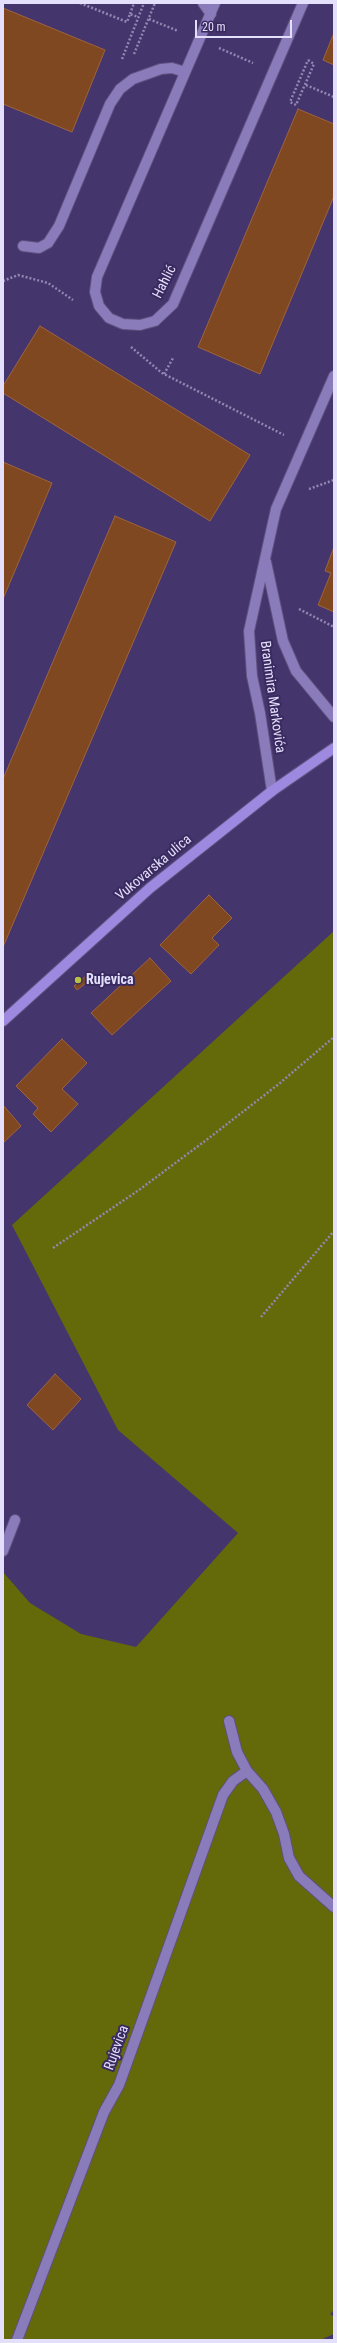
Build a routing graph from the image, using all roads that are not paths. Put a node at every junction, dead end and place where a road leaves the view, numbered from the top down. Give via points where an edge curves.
1 (203, 3) edge
2 (215, 3) edge
3 (303, 3) edge
4 (211, 14) junction
5 (186, 72) junction
6 (23, 246) dead end
7 (334, 376) edge
8 (265, 560) junction
9 (334, 717) edge
10 (334, 748) edge
11 (272, 791) junction
12 (3, 1021) edge
13 (15, 1520) dead end
14 (3, 1551) edge
15 (229, 1721) dead end
16 (247, 1771) junction
17 (334, 1907) edge
18 (17, 2340) edge

1 - 4 street
2 - 4 street, Hahlić
3 - 5 street, Hahlić via 173,304 155,321 140,325 123,324 109,318 99,306 95,292 97,277
4 - 5 street, Hahlić
5 - 6 street via 161,69 133,79 120,89 110,104 59,226 48,243 39,248
7 - 8 street, Branimira Markovića via 276,508
8 - 9 street, Branimira Markovića via 283,641 296,671
8 - 11 street, Branimira Markovića via 255,595 249,631 252,676
10 - 11 main road, Vukovarska ulica
11 - 12 main road, Vukovarska ulica via 150,888
13 - 14 street
15 - 16 street via 237,1752
16 - 17 street via 263,1789 276,1812 289,1858 299,1876
16 - 18 street, Rujevica via 233,1781 222,1795 119,2085 104,2112

